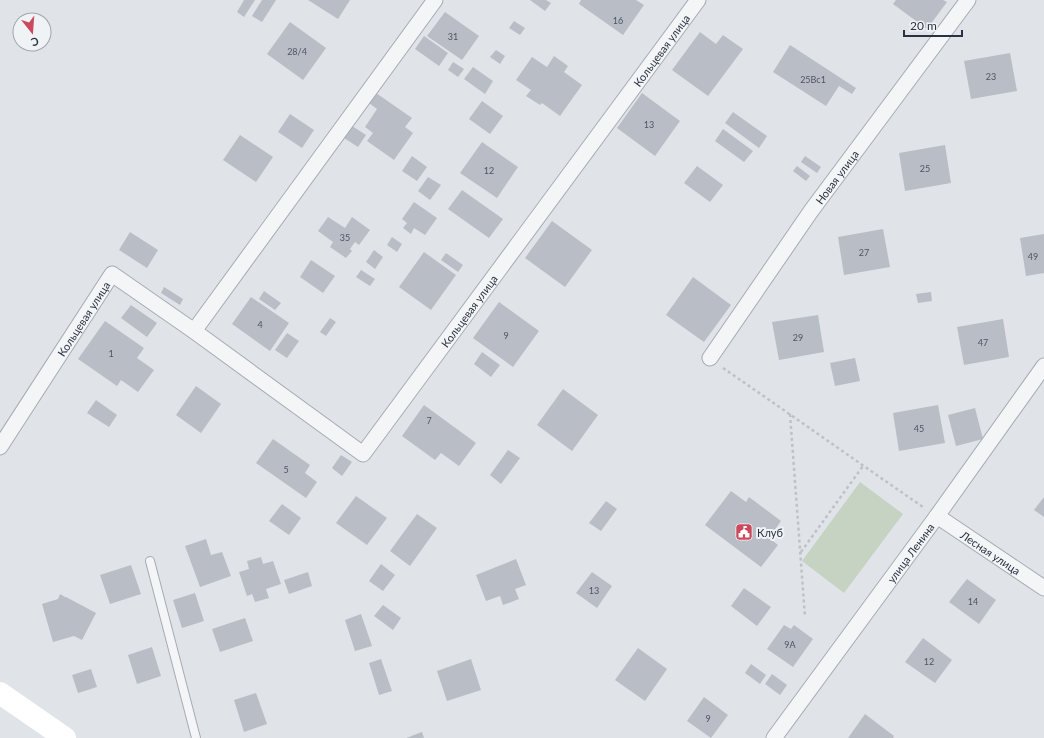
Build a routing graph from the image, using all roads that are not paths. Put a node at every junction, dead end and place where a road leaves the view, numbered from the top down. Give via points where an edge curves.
1 (435, 0) edge
2 (698, 0) edge
3 (968, 0) edge
4 (194, 331) junction
5 (710, 358) road end
6 (1044, 366) edge
7 (0, 447) edge
8 (937, 516) junction
9 (150, 560) dead end
10 (1044, 588) edge
11 (0, 693) edge
12 (65, 738) edge
13 (196, 738) edge
14 (774, 738) edge

1 - 4 street
2 - 4 street, Кольцевая улица via 363,454
3 - 5 street, Новая улица via 811,211
4 - 7 street, Кольцевая улица via 112,274
6 - 8 street, улица Ленина
8 - 10 street, Лесная улица
8 - 14 street, улица Ленина
9 - 13 lane
11 - 12 main road

